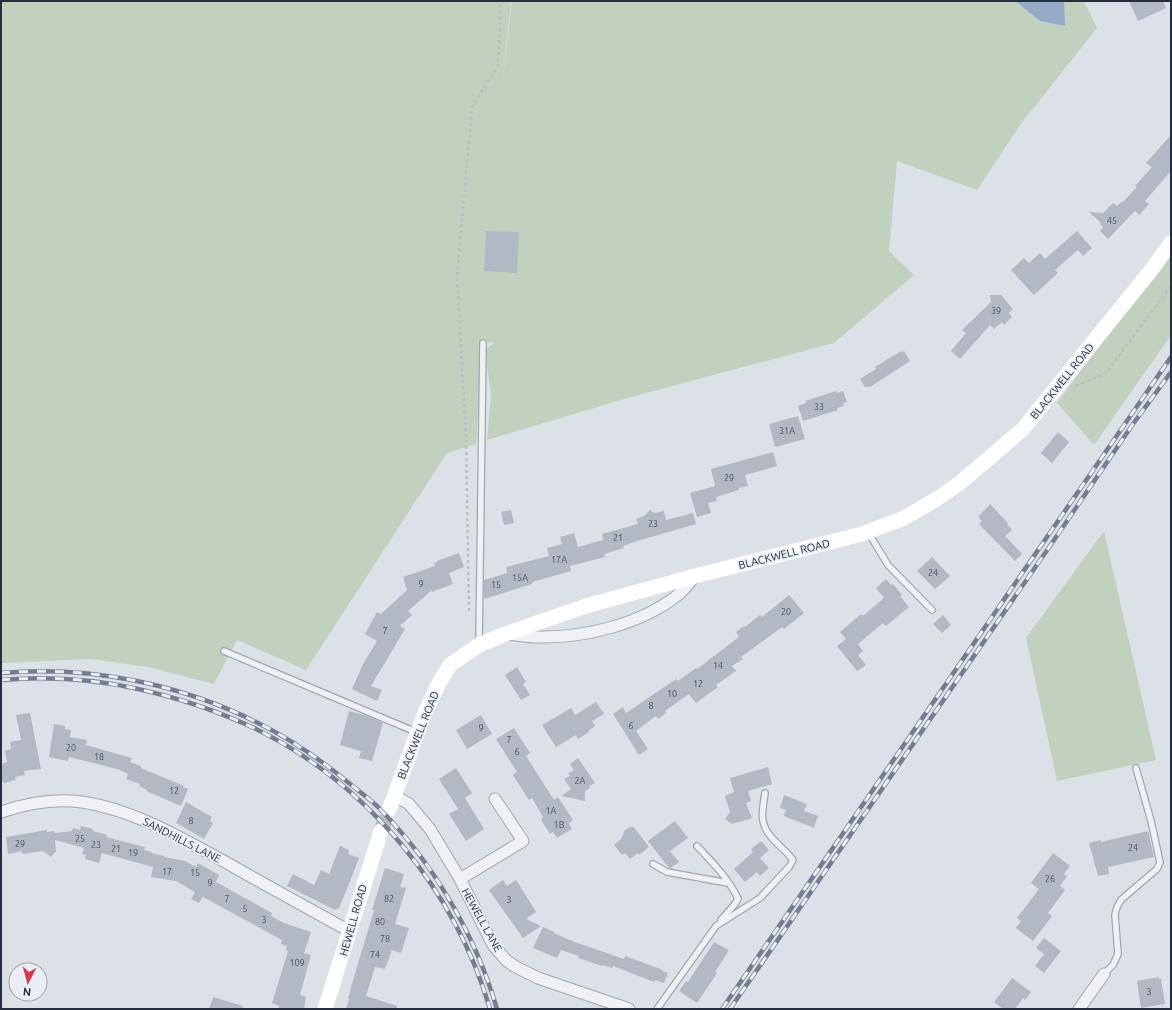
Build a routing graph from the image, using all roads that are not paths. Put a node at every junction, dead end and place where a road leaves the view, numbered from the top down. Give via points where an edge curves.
1 (1171, 242) edge
2 (483, 342) dead end
3 (868, 532) junction
4 (695, 576) junction
5 (932, 610) dead end
6 (505, 634) junction
7 (479, 645) junction
8 (224, 651) dead end
9 (417, 732) junction
10 (1136, 768) dead end
11 (765, 793) dead end
12 (394, 795) junction
13 (495, 799) dead end
14 (389, 810) tunnel mouth
15 (1, 812) edge
16 (381, 831) tunnel mouth
17 (697, 846) dead end
18 (652, 864) dead end
19 (460, 879) junction
20 (728, 883) junction
21 (716, 926) junction
22 (349, 931) junction
23 (1104, 974) joint
24 (325, 1009) edge
25 (629, 1009) edge
26 (657, 1009) edge
27 (1079, 1009) edge

1 - 3 street, BLACKWELL ROAD via 1023,429 962,482 937,499 904,518
2 - 7 lane
3 - 4 street, BLACKWELL ROAD
3 - 5 lane via 888,565
4 - 6 street, BLACKWELL ROAD via 586,606
4 - 6 street via 679,594 632,621 568,635 538,637
6 - 7 street, BLACKWELL ROAD
7 - 9 street, BLACKWELL ROAD via 450,665
8 - 9 lane
9 - 12 street, BLACKWELL ROAD
10 - 23 lane via 1160,862 1157,869 1121,900 1117,907 1115,915 1118,954 1113,965
11 - 21 lane via 763,821 770,835 793,860 760,898
12 - 14 street, BLACKWELL ROAD
12 - 19 street, HEWELL LANE via 409,804 430,829
13 - 19 street via 523,841
15 - 22 street, SANDHILLS LANE via 22,805 52,801 82,802 127,813 165,829
16 - 22 street, HEWELL ROAD
17 - 20 lane
18 - 20 lane via 667,872
19 - 25 street, HEWELL LANE via 493,945 506,960 538,978
20 - 21 lane via 738,899
21 - 26 lane
22 - 24 street, HEWELL ROAD
23 - 27 street

